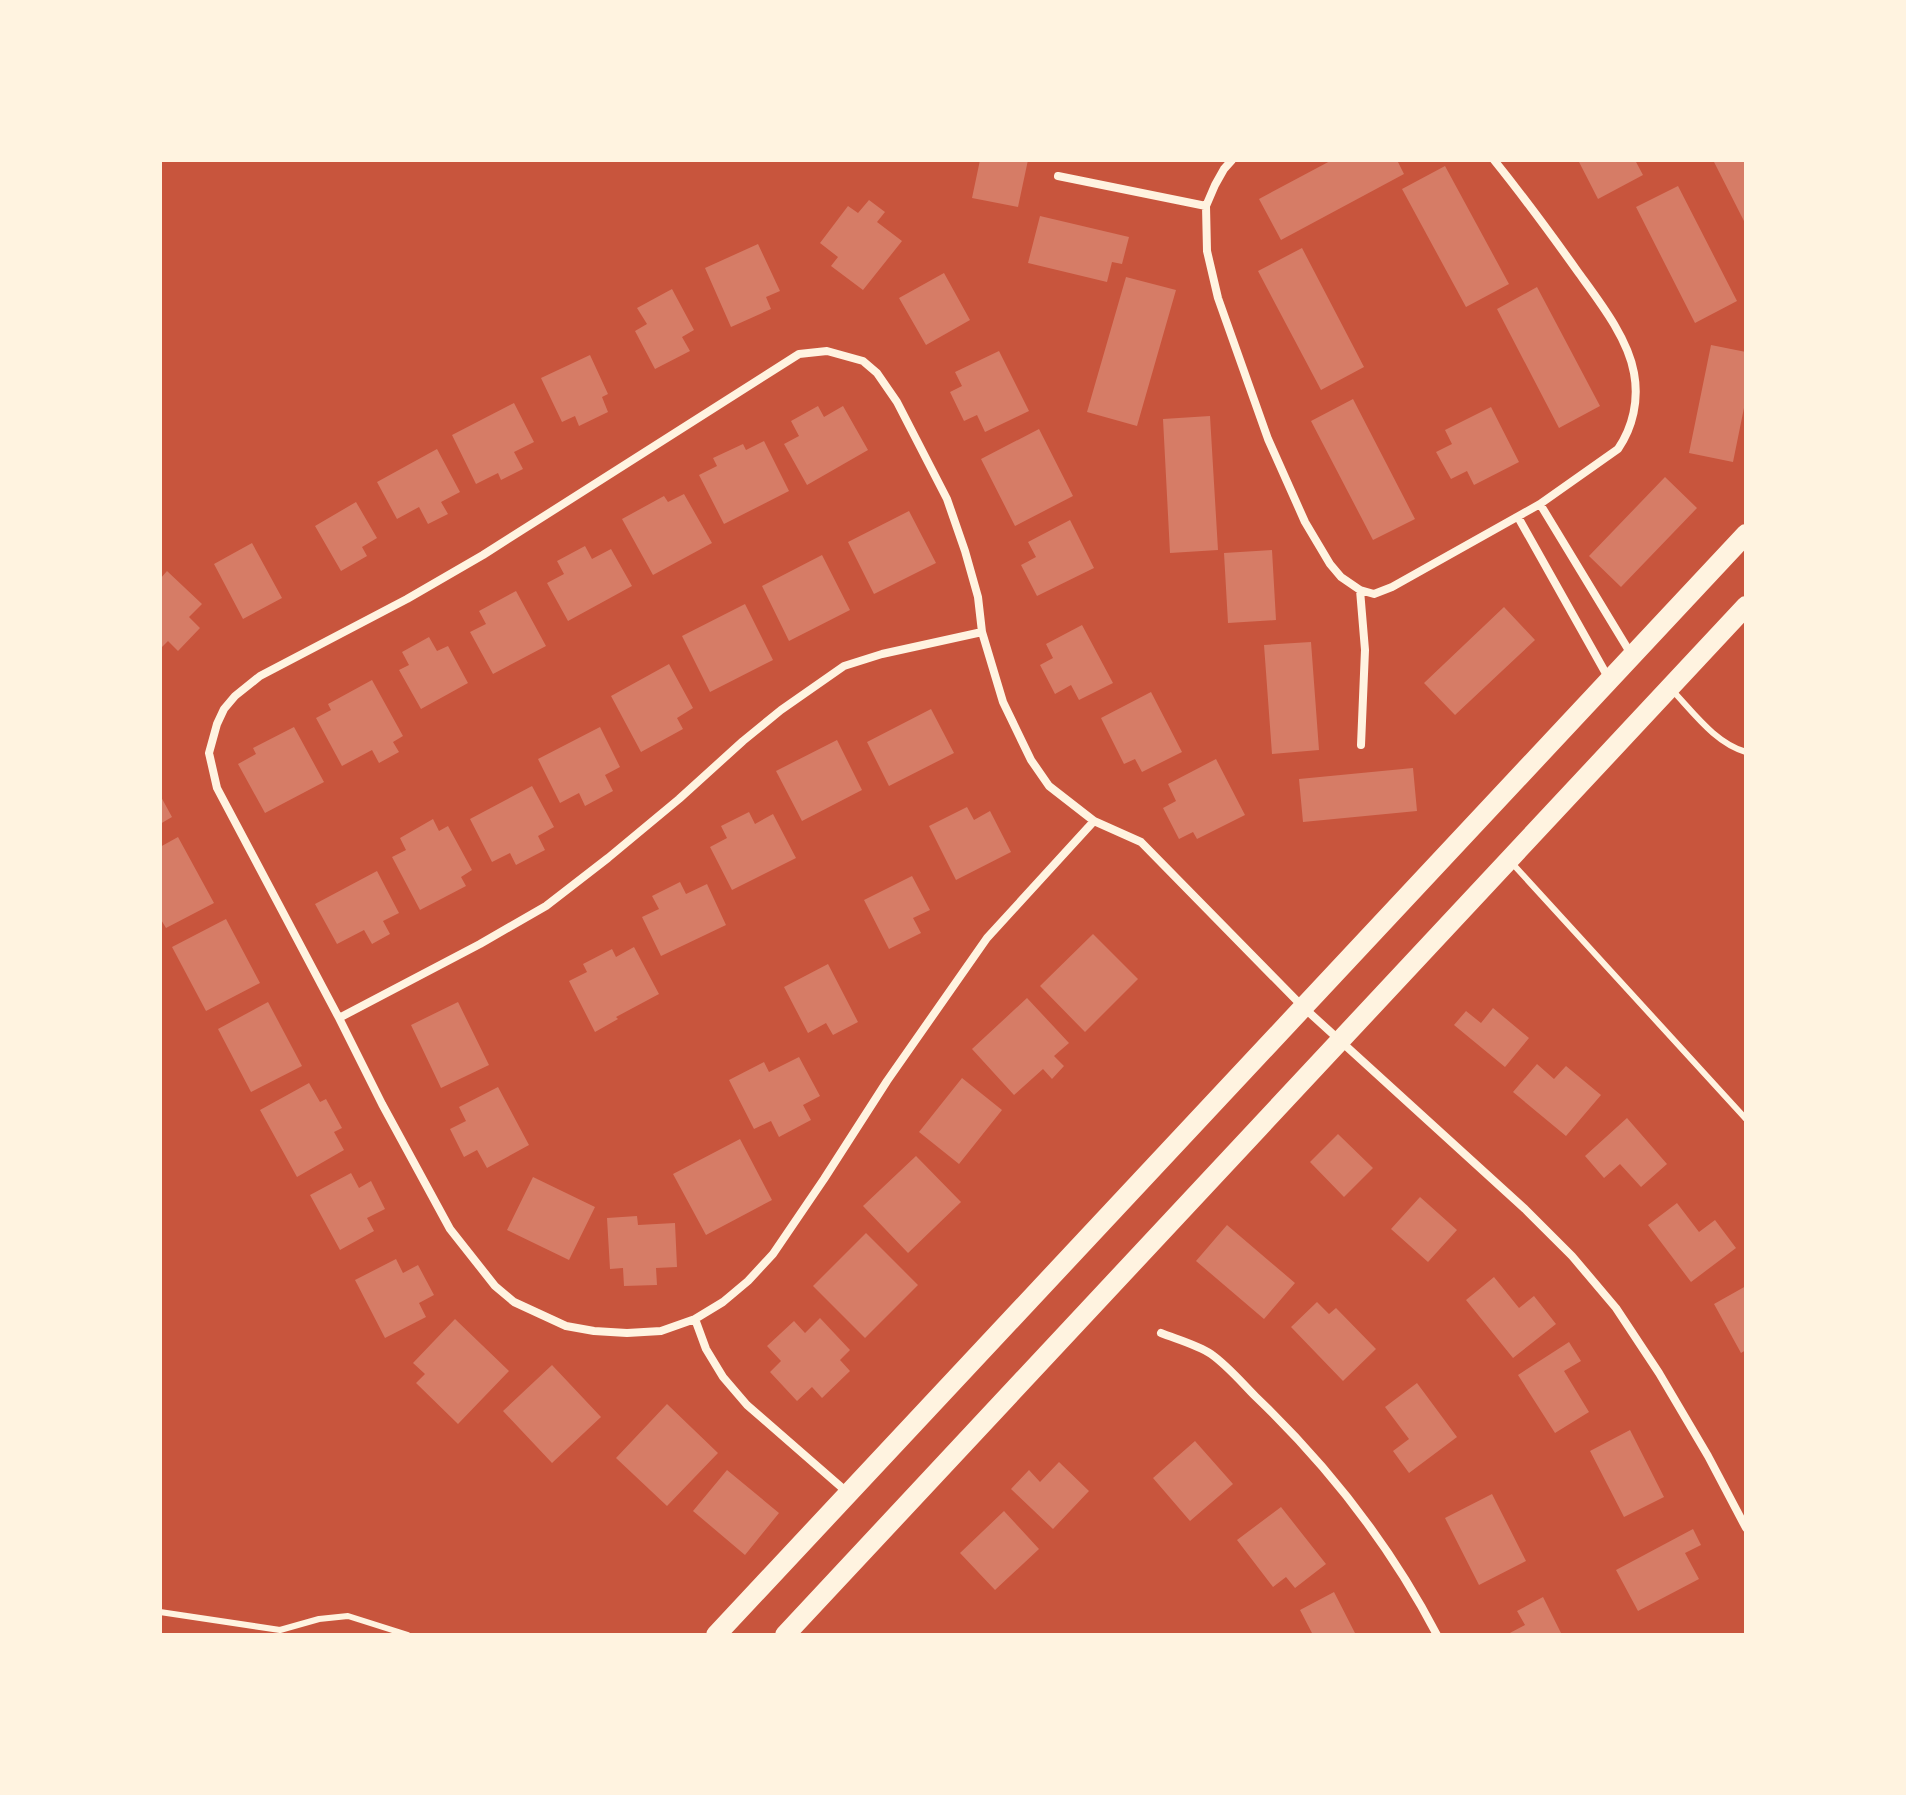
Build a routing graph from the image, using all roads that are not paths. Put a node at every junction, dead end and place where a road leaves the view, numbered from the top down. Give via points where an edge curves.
1 (1232, 160) edge
2 (1494, 160) edge
3 (1058, 176) dead end
4 (1206, 206) junction
5 (1540, 504) junction
6 (1518, 517) junction
7 (1746, 534) edge
8 (1360, 590) junction
9 (1746, 606) edge
10 (982, 632) junction
11 (1632, 655) junction
12 (1609, 679) junction
13 (1669, 688) junction
14 (1361, 745) dead end
15 (1746, 752) edge
16 (1094, 821) junction
17 (1509, 860) junction
18 (1302, 1006) junction
19 (339, 1018) junction
20 (1341, 1041) junction
21 (1746, 1119) edge
22 (695, 1319) junction
23 (1161, 1333) dead end
24 (848, 1494) junction
25 (1746, 1528) edge
26 (160, 1612) edge
27 (408, 1635) edge
28 (716, 1635) edge
29 (785, 1635) edge
30 (1437, 1635) edge

1 - 4 street
2 - 5 street via 1608,314 1634,371 1634,414 1618,449
3 - 4 street
4 - 8 street via 1207,251 1218,298 1268,439 1330,564
5 - 6 street
5 - 11 street
6 - 8 street via 1392,587 1374,594
6 - 12 street
7 - 11 main road
8 - 14 street via 1365,650
9 - 13 main road
10 - 16 street via 1003,702 1031,760 1049,786
10 - 19 street via 844,666 781,710 546,906
10 - 19 street via 978,597 947,499 897,402 863,361 827,351 799,354 483,555 260,676 235,696 217,724 209,753 217,788
11 - 12 main road
12 - 18 main road
13 - 15 lane via 1730,748
13 - 17 main road
16 - 18 street via 1141,842
16 - 22 street via 987,938 773,1254 723,1302
17 - 20 main road
17 - 21 lane
18 - 20 street
18 - 24 main road
19 - 22 street via 450,1229 495,1286 514,1302 566,1326 594,1331 661,1331
20 - 25 street via 1525,1209 1616,1308
20 - 29 main road
22 - 24 street via 706,1349 747,1405
23 - 30 street via 1211,1354 1321,1464 1390,1553
24 - 28 main road
26 - 27 lane via 280,1630 348,1616

